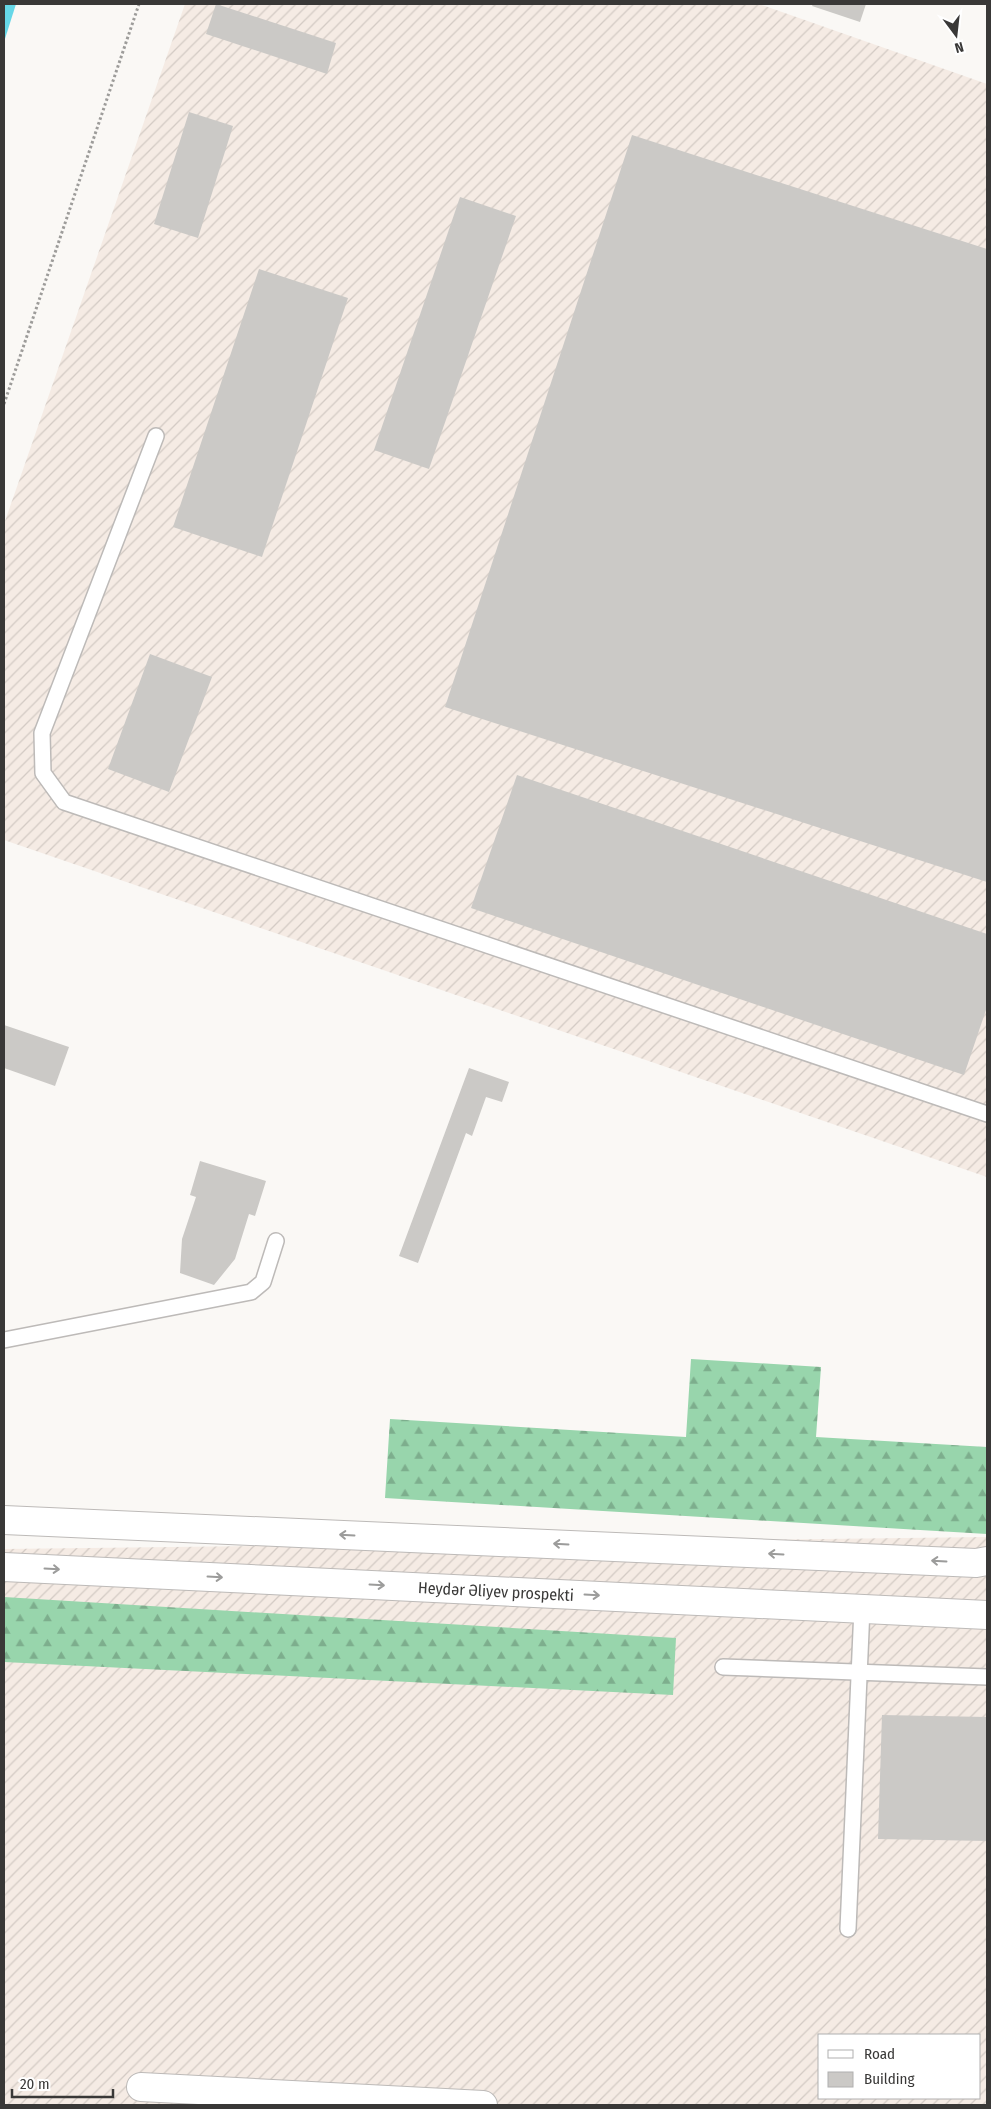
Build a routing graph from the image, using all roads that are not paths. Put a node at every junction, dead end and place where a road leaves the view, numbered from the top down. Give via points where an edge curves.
1 (156, 436) dead end
2 (987, 1114) edge
3 (276, 1241) dead end
4 (4, 1340) edge
5 (4, 1520) edge
6 (987, 1562) edge
7 (4, 1567) edge
8 (862, 1608) junction
9 (987, 1615) edge
10 (723, 1666) dead end
11 (858, 1672) junction
12 (987, 1677) edge
13 (848, 1929) dead end
14 (141, 2087) dead end
15 (484, 2105) edge

1 - 2 lane via 42,733 43,773 64,802
3 - 4 lane via 263,1282 251,1292
6 -> 5 main road
7 -> 8 main road, Heydər Əliyev prospekti
8 - 9 main road, Heydər Əliyev prospekti
8 - 11 lane
10 - 11 lane
11 - 12 lane
11 - 13 lane
14 - 15 main road

